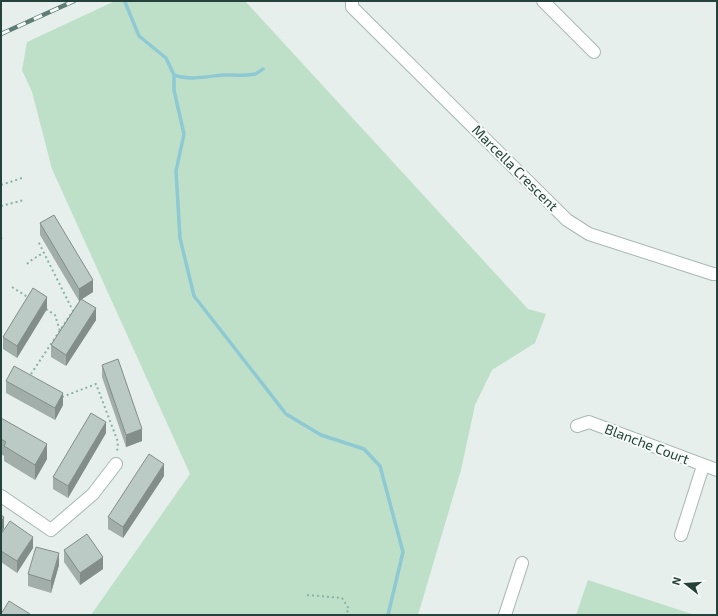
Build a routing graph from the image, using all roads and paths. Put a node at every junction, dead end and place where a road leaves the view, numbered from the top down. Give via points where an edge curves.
1 (352, 1) edge
2 (543, 1) edge
3 (594, 52) dead end
4 (22, 178) dead end
5 (1, 185) edge
6 (24, 200) dead end
7 (1, 206) edge
8 (38, 241) dead end
9 (43, 253) junction
10 (27, 264) dead end
11 (717, 274) edge
12 (12, 287) dead end
13 (30, 299) edge
14 (42, 307) edge
15 (60, 331) junction
16 (31, 374) edge
17 (59, 398) edge
18 (577, 426) dead end
19 (116, 464) joint
20 (703, 466) junction
21 (717, 470) edge
22 (1, 496) edge
23 (681, 534) dead end
24 (522, 563) dead end
25 (307, 595) dead end
26 (346, 615) edge
27 (506, 615) edge

1 - 11 street, Marcella Crescent via 352,7 567,220 590,234
2 - 3 street
4 - 5 path
6 - 7 path
8 - 9 path
9 - 10 path
9 - 15 path via 73,311
12 - 13 path
14 - 15 path via 55,315
15 - 16 path
17 - 19 path via 96,384 118,442
18 - 20 street, Blanche Court via 589,422
19 - 22 street via 93,494 51,530
20 - 21 street, Blanche Court
20 - 23 street
24 - 27 street
25 - 26 path via 342,598 349,609

